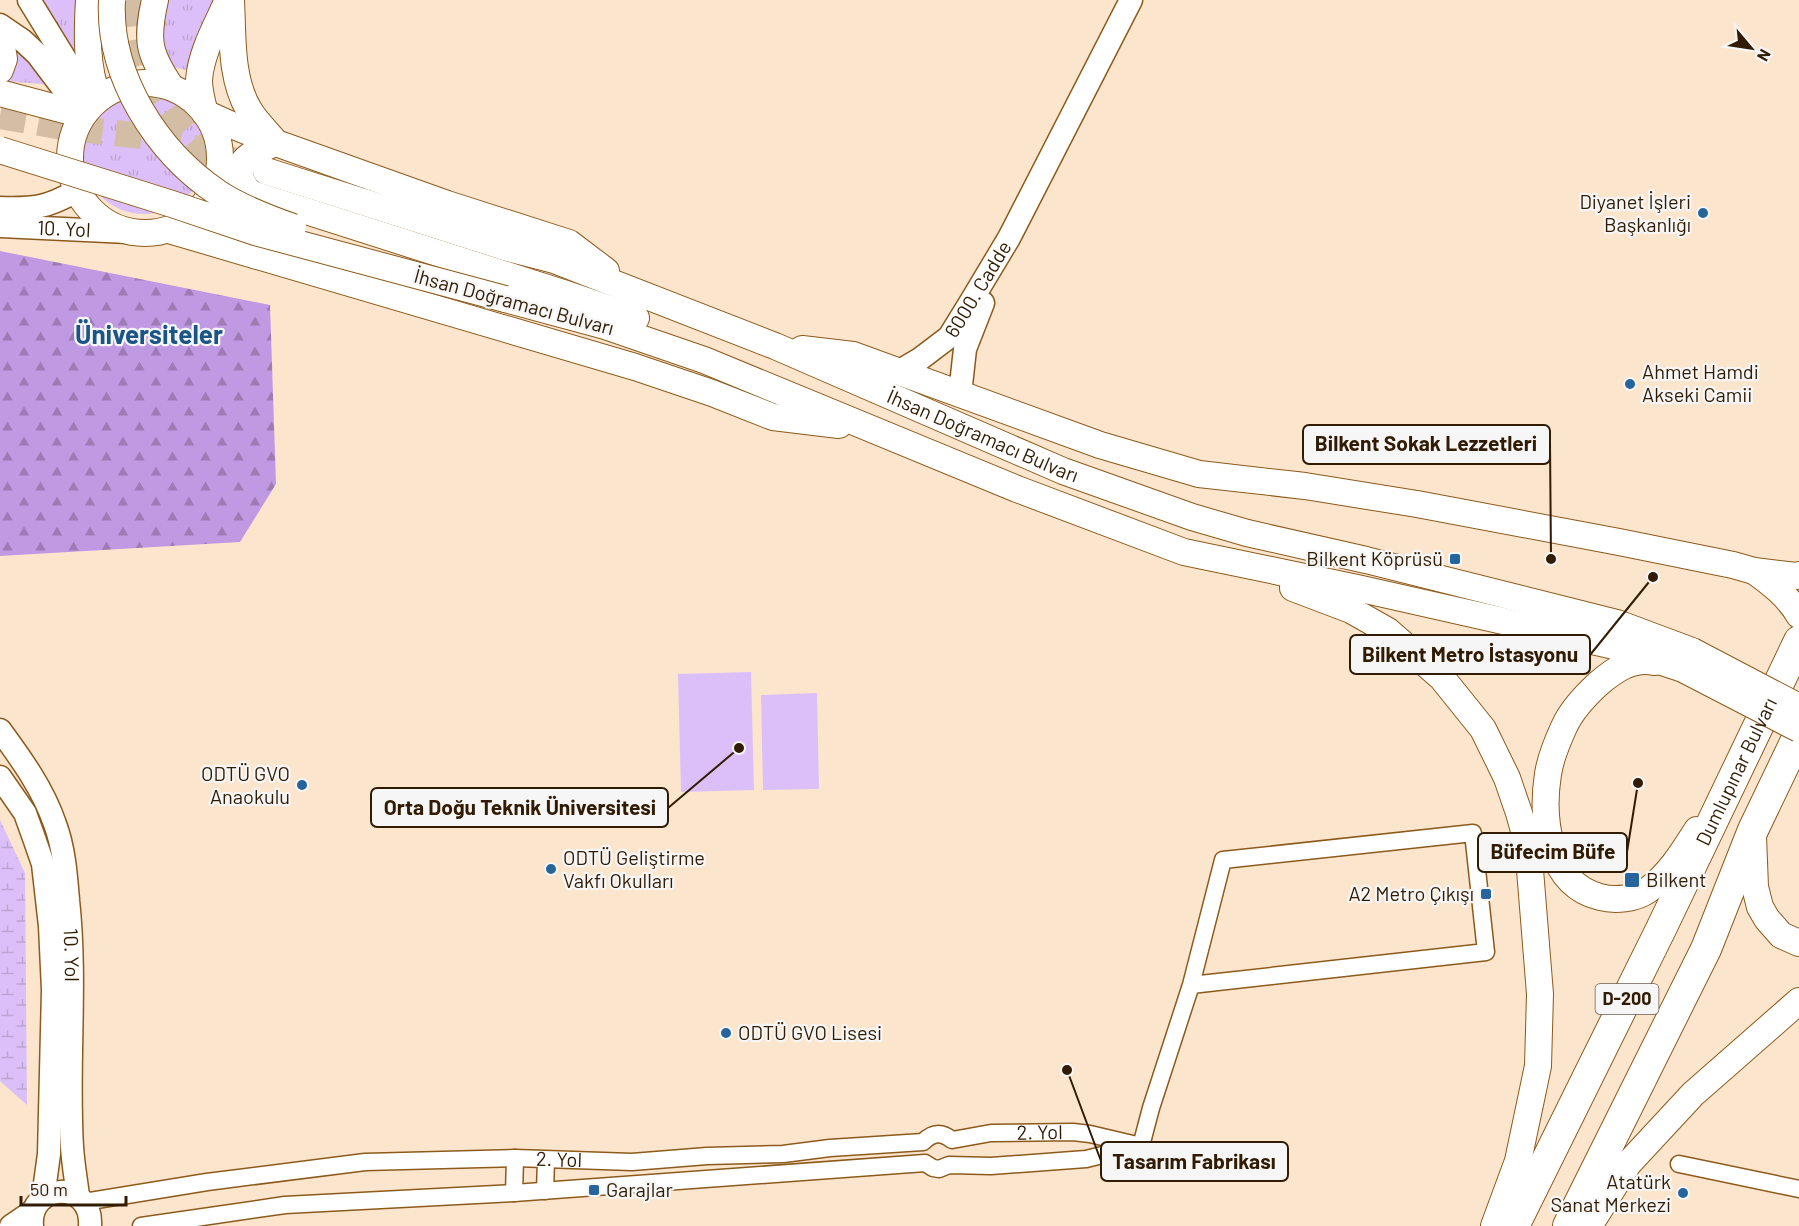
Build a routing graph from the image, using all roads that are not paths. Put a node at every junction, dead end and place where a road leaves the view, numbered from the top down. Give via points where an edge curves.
1 (29, 0) edge
2 (89, 0) edge
3 (112, 0) edge
4 (155, 0) edge
5 (230, 0) edge
6 (1131, 0) edge
7 (0, 25) edge
8 (149, 26) junction
9 (88, 27) junction
10 (0, 34) edge
11 (0, 70) edge
12 (171, 87) junction
13 (0, 93) edge
14 (90, 107) junction
15 (205, 113) junction
16 (276, 143) junction
17 (0, 150) edge
18 (69, 154) junction
19 (0, 165) edge
20 (266, 171) tunnel mouth
21 (76, 190) junction
22 (250, 193) junction
23 (203, 206) junction
24 (0, 208) edge
25 (0, 226) edge
26 (169, 230) junction
27 (128, 232) junction
28 (1009, 238) junction
29 (460, 286) junction
30 (630, 290) junction
31 (775, 346) junction
32 (898, 372) junction
33 (960, 394) junction
34 (872, 429) junction
35 (1017, 489) junction
36 (1184, 552) junction
37 (1754, 571) junction
38 (1799, 575) edge
39 (1799, 615) edge
40 (1799, 641) edge
41 (1687, 660) junction
42 (1799, 706) edge
43 (1799, 729) edge
44 (0, 730) edge
45 (1799, 734) edge
46 (1737, 770) junction
47 (0, 777) edge
48 (1753, 830) junction
49 (1799, 942) edge
50 (1191, 985) junction
51 (1799, 1002) edge
52 (952, 1140) junction
53 (923, 1142) junction
54 (1141, 1146) junction
55 (515, 1158) junction
56 (546, 1160) junction
57 (925, 1163) junction
58 (1679, 1164) dead end
59 (949, 1165) junction
60 (1799, 1189) edge
61 (545, 1191) junction
62 (514, 1193) junction
63 (81, 1199) junction
64 (36, 1212) edge
65 (11, 1226) edge
66 (90, 1226) edge
67 (141, 1226) edge
68 (1494, 1226) edge
69 (1514, 1226) edge
70 (1568, 1226) edge
71 (1588, 1226) edge

1 - 14 street
2 - 9 main road
3 - 29 main road, bridge via 115,44 133,93 158,136 198,177 218,193 261,216
4 - 8 main road
5 - 15 main road via 204,56 199,79
5 - 16 main road via 239,85 250,112
6 - 28 street
7 - 14 street via 22,40
8 - 9 main road via 119,44
8 - 12 main road via 152,54
9 - 14 main road
10 - 11 main road via 4,59
12 - 14 main road via 137,83 117,88
12 - 15 main road
13 - 14 main road
14 - 18 main road via 71,140
15 - 16 main road
15 - 23 main road via 215,132 220,166 217,181
16 - 22 main road via 243,161 240,176
16 - 30 main road via 569,243
17 - 29 main road, İhsan Doğramacı Bulvarı, bridge via 255,232
18 - 19 main road via 45,153
18 - 21 main road
20 - 30 main road, İhsan Doğramacı Bulvarı via 554,260
21 - 24 street, 10. Yol via 37,208
21 - 27 main road via 97,217
22 - 23 main road, İhsan Doğramacı Bulvarı
22 - 35 main road, İhsan Doğramacı Bulvarı via 566,294 737,356
23 - 26 main road
25 - 27 street, 10. Yol
26 - 27 main road via 149,234
26 - 34 main road via 635,367 773,417
28 - 32 street, 6000. Cadde via 949,336
28 - 33 street, 6000. Cadde via 964,349
29 - 34 main road, İhsan Doğramacı Bulvarı, bridge via 605,326 693,356
30 - 31 main road, İhsan Doğramacı Bulvarı
31 - 32 main road via 853,355
31 - 41 main road, İhsan Doğramacı Bulvarı via 1063,471 1192,517 1617,623
32 - 33 main road
33 - 37 main road via 1100,445 1199,474 1417,504
34 - 35 main road, İhsan Doğramacı Bulvarı
35 - 36 main road, İhsan Doğramacı Bulvarı
36 - 41 main road, İhsan Doğramacı Bulvarı
36 - 68 main road via 1306,592 1351,610 1388,631 1442,678 1483,729 1507,778 1528,844 1540,1004 1538,1066 1518,1161
37 - 38 main road
37 - 39 main road via 1776,586
40 - 46 highway, Dumlupınar Bulvarı / D-200
41 - 42 main road, bridge
41 - 43 main road, bridge
41 - 46 main road via 1643,660 1625,665 1596,686 1564,726 1548,772 1545,799 1552,849 1561,871 1581,889 1608,899 1646,891 1676,862
44 - 63 street, 10. Yol via 44,796 64,859 73,994 72,1147
45 - 48 highway, Dumlupınar Bulvarı / D-200
46 - 69 highway, Dumlupınar Bulvarı / D-200
47 - 64 street, 10. Yol via 25,813 43,864 50,927 53,990 49,1154
48 - 49 main road via 1755,887 1760,907 1781,935
48 - 70 highway, Dumlupınar Bulvarı / D-200 via 1706,949
50 - 50 street via 1223,860 1473,833 1486,952
50 - 54 street
51 - 71 main road via 1693,1094 1628,1164
52 - 53 street, 2. Yol via 936,1134
52 - 54 street, 2. Yol via 991,1133 1073,1132
52 - 59 street via 955,1156
53 - 56 street, 2. Yol via 632,1162
53 - 57 street via 921,1153
54 - 59 street, 2. Yol via 1086,1159
55 - 56 street, 2. Yol
55 - 62 street
55 - 63 street, 2. Yol via 365,1162
56 - 61 street
57 - 59 street, 2. Yol via 939,1169
57 - 61 street, 2. Yol
58 - 60 street
61 - 62 street, 2. Yol
62 - 67 street, 2. Yol via 285,1205
63 - 64 street, 2. Yol via 69,1192 51,1193
63 - 66 street via 88,1210
64 - 65 street, 2. Yol

